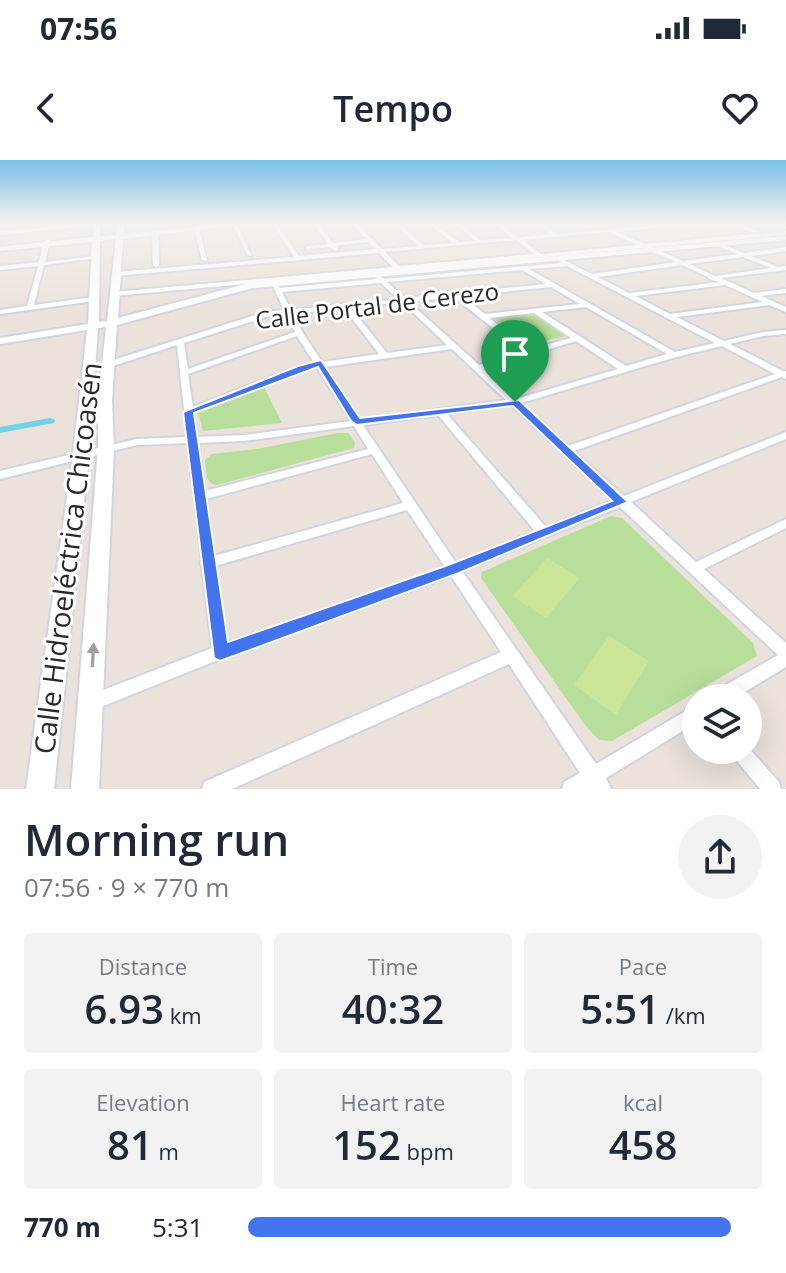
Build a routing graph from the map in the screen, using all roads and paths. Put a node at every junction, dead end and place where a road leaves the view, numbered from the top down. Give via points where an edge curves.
1 (44, 252) edge
2 (95, 252) edge
3 (118, 252) edge
4 (156, 252) edge
5 (203, 252) edge
6 (297, 252) edge
7 (344, 252) edge
8 (384, 252) edge
9 (535, 252) edge
10 (580, 252) edge
11 (631, 252) edge
12 (655, 252) edge
13 (738, 252) edge
14 (763, 252) edge
15 (294, 253) junction
16 (337, 253) joint
17 (250, 255) joint
18 (745, 255) junction
19 (542, 257) junction
20 (95, 258) junction
21 (205, 260) junction
22 (563, 261) junction
23 (42, 264) junction
24 (680, 264) junction
25 (156, 265) junction
26 (0, 268) edge
27 (523, 268) junction
28 (399, 270) junction
29 (783, 270) edge
30 (116, 272) junction
31 (591, 276) junction
32 (379, 278) junction
33 (711, 278) junction
34 (725, 284) junction
35 (553, 285) junction
36 (276, 287) junction
37 (786, 291) edge
38 (456, 295) junction
39 (628, 295) junction
40 (752, 296) junction
41 (94, 299) junction
42 (112, 300) junction
43 (402, 300) junction
44 (771, 304) junction
45 (588, 305) junction
46 (346, 306) junction
47 (30, 308) junction
48 (164, 309) junction
49 (786, 310) edge
50 (536, 311) junction
51 (0, 312) edge
52 (286, 312) junction
53 (484, 316) junction
54 (668, 316) junction
55 (112, 326) junction
56 (93, 329) junction
57 (786, 332) edge
58 (299, 333) junction
59 (578, 338) junction
60 (0, 341) edge
61 (180, 342) junction
62 (722, 343) junction
63 (452, 347) junction
64 (529, 352) junction
65 (384, 355) junction
66 (674, 355) junction
67 (321, 363) junction
68 (110, 364) junction
69 (476, 368) junction
70 (626, 370) junction
71 (184, 373) junction
72 (785, 374) edge
73 (515, 402) junction
74 (188, 412) junction
75 (440, 412) junction
76 (357, 421) junction
77 (786, 435) edge
78 (193, 441) junction
79 (106, 448) junction
80 (376, 450) junction
81 (567, 450) junction
82 (81, 454) junction
83 (0, 475) edge
84 (201, 496) junction
85 (622, 502) junction
86 (410, 505) junction
87 (786, 523) edge
88 (543, 532) junction
89 (207, 563) junction
90 (695, 568) junction
91 (454, 569) junction
92 (220, 652) junction
93 (786, 653) edge
94 (512, 655) junction
95 (786, 659) edge
96 (744, 684) edge
97 (90, 704) junction
98 (682, 723) edge
99 (751, 764) edge
100 (598, 783) edge
101 (40, 789) edge
102 (85, 789) edge
103 (211, 789) edge
104 (571, 789) edge
105 (772, 789) edge

1 - 23 street
2 - 20 main road, Calle Hidroeléctrica Chicoasén
3 - 30 main road, Calle Hidroeléctrica Chicoasén
4 - 25 street
5 - 21 street
6 - 15 street
7 - 16 street
8 - 28 street
9 - 19 street
10 - 19 street
11 - 22 main road
12 - 24 street
13 - 18 street
14 - 18 street
15 - 16 street
15 - 17 street
15 - 30 street
17 - 21 street
18 - 24 street
18 - 29 street
19 - 22 main road
19 - 28 main road
20 - 23 street
20 - 41 main road, Calle Hidroeléctrica Chicoasén
21 - 25 street
22 - 27 street
22 - 31 street
23 - 26 street
23 - 47 street
24 - 31 street
24 - 33 street
25 - 30 street
27 - 32 street
27 - 35 street
28 - 32 main road
28 - 42 street
29 - 33 street
30 - 42 main road, Calle Hidroeléctrica Chicoasén
31 - 39 street
32 - 36 street
32 - 36 main road
32 - 43 street
33 - 34 street
34 - 39 street
34 - 40 street
35 - 38 street, Calle Portal de Cerezo
35 - 45 street
36 - 48 main road via 248,286
36 - 52 street
36 - 55 main road
37 - 40 street
38 - 43 street, Calle Portal de Cerezo
38 - 53 street
39 - 54 street
40 - 44 street
41 - 47 street
41 - 56 main road, Calle Hidroeléctrica Chicoasén
42 - 48 main road via 133,311
42 - 55 main road, Calle Hidroeléctrica Chicoasén
43 - 46 street, Calle Portal de Cerezo
43 - 63 street
44 - 49 street
44 - 54 street
45 - 50 street
45 - 66 street
46 - 52 street, Calle Portal de Cerezo
46 - 65 street
47 - 51 street
48 - 55 main road
50 - 53 street
50 - 59 street
52 - 58 street
52 - 61 street, Calle Portal de Cerezo
53 - 64 street
54 - 62 street
55 - 56 main road
55 - 68 main road, Calle Hidroeléctrica Chicoasén
56 - 60 main road
56 - 82 main road, Calle Hidroeléctrica Chicoasén
57 - 62 street
58 - 67 street
58 - 71 street
59 - 64 street
59 - 70 street
61 - 68 street, Calle Portal de Cerezo
61 - 71 street
62 - 66 street
62 - 72 street
63 - 65 street
63 - 69 street
64 - 69 street
65 - 67 street
66 - 70 street
67 - 74 street
67 - 76 street
68 - 79 main road, Calle Hidroeléctrica Chicoasén
69 - 73 street
70 - 73 street
71 - 74 street
72 - 81 street
73 - 75 street
73 - 81 street
74 - 78 street
75 - 76 street
75 - 88 street
76 - 78 street
76 - 80 street
77 - 85 street
78 - 79 street
78 - 84 street
79 - 82 street
97 -> 79 main road, Calle Hidroeléctrica Chicoasén
80 - 84 street
80 - 86 street
81 - 85 street
82 - 83 street
82 - 101 main road, Calle Hidroeléctrica Chicoasén
84 - 89 street
85 - 88 street
85 - 90 street
86 - 89 street
86 - 91 street
87 - 90 street
88 - 91 street
89 - 92 street
90 - 93 street
91 - 92 street
91 - 94 street
92 - 97 street
94 - 100 street
94 - 103 street
95 - 96 street
97 - 102 main road, Calle Hidroeléctrica Chicoasén
98 - 100 street
99 - 105 street
100 - 104 street

